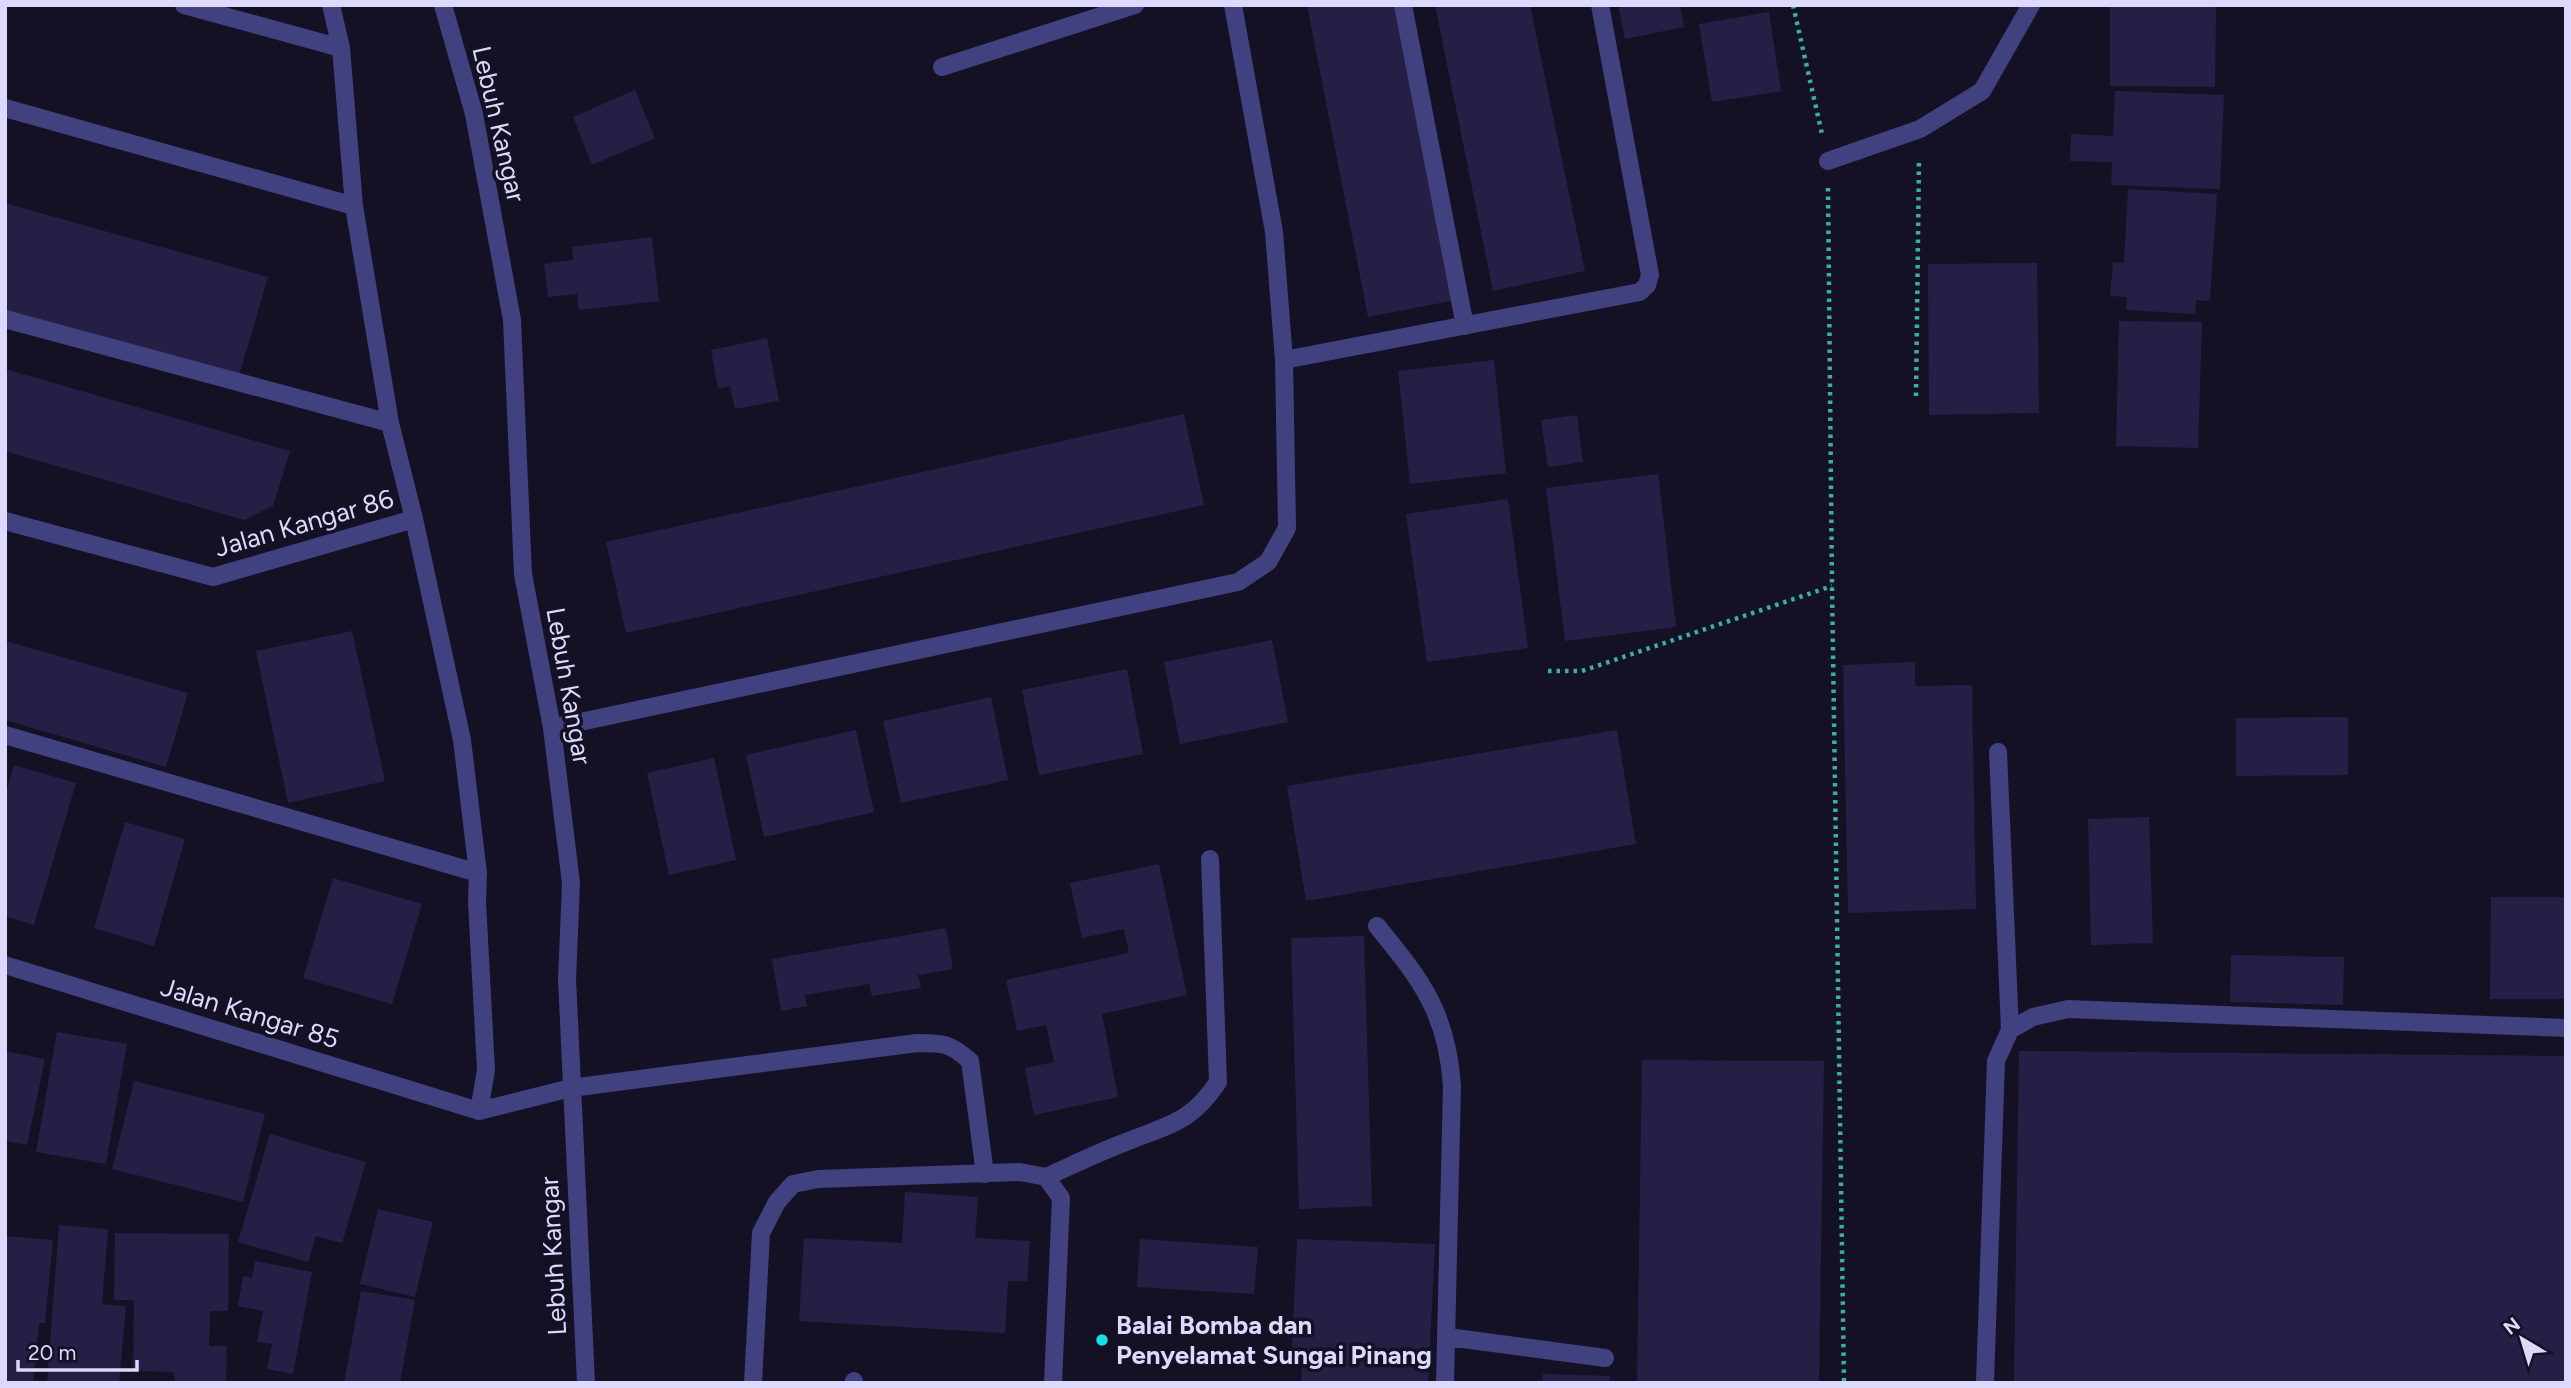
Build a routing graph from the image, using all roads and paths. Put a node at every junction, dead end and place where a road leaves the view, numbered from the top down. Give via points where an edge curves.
1 (184, 5) edge
2 (331, 5) edge
3 (443, 5) edge
4 (1135, 5) edge
5 (1233, 5) edge
6 (1402, 5) edge
7 (1600, 5) edge
8 (1793, 5) edge
9 (2031, 5) edge
10 (341, 48) junction
11 (942, 66) dead end
12 (5, 108) edge
13 (1920, 129) junction
14 (1828, 161) junction
15 (354, 206) junction
16 (5, 319) edge
17 (1465, 326) junction
18 (1284, 360) junction
19 (1916, 396) dead end
20 (390, 423) junction
21 (414, 519) junction
22 (5, 521) edge
23 (1832, 586) junction
24 (1548, 671) dead end
25 (552, 728) junction
26 (5, 734) edge
27 (1998, 752) dead end
28 (1210, 859) dead end
29 (478, 873) junction
30 (1377, 926) dead end
31 (5, 965) edge
32 (2566, 1028) edge
33 (2010, 1030) junction
34 (571, 1088) junction
35 (479, 1111) junction
36 (985, 1174) junction
37 (1046, 1177) junction
38 (1448, 1337) junction
39 (1605, 1358) dead end
40 (586, 1383) edge
41 (753, 1383) edge
42 (1054, 1383) edge
43 (1445, 1383) edge
44 (1844, 1383) edge
45 (1985, 1383) edge

1 - 10 street
2 - 10 street
3 - 25 street, Lebuh Kangar via 474,114 512,320 523,574
4 - 11 street
5 - 18 street via 1274,232
6 - 17 street
7 - 17 street via 1650,275 1647,285 1640,292
8 - 14 path
9 - 13 street via 1982,91
10 - 15 street
12 - 15 street
13 - 14 street
13 - 19 path
14 - 23 path
15 - 20 street
16 - 20 street
17 - 18 street
18 - 25 street via 1287,528 1269,562 1238,582
20 - 21 street
21 - 22 street, Jalan Kangar 86 via 213,577
21 - 29 street via 462,740
23 - 24 path via 1604,665 1582,671
23 - 44 path
25 - 34 street, Lebuh Kangar via 571,883 567,979
26 - 29 street
27 - 33 street
28 - 37 street via 1218,1082 1205,1102 1178,1123
29 - 35 street via 486,1070
30 - 38 street via 1425,987 1450,1060
31 - 35 street, Jalan Kangar 85
32 - 33 street via 2068,1009 2033,1017
33 - 45 street via 1996,1061
34 - 35 street
34 - 36 street via 945,1043 970,1061
34 - 40 street, Lebuh Kangar
36 - 37 street via 1020,1172
36 - 41 street via 818,1179 793,1184 777,1202 761,1233
37 - 42 street via 1061,1198
38 - 39 street
38 - 43 street

